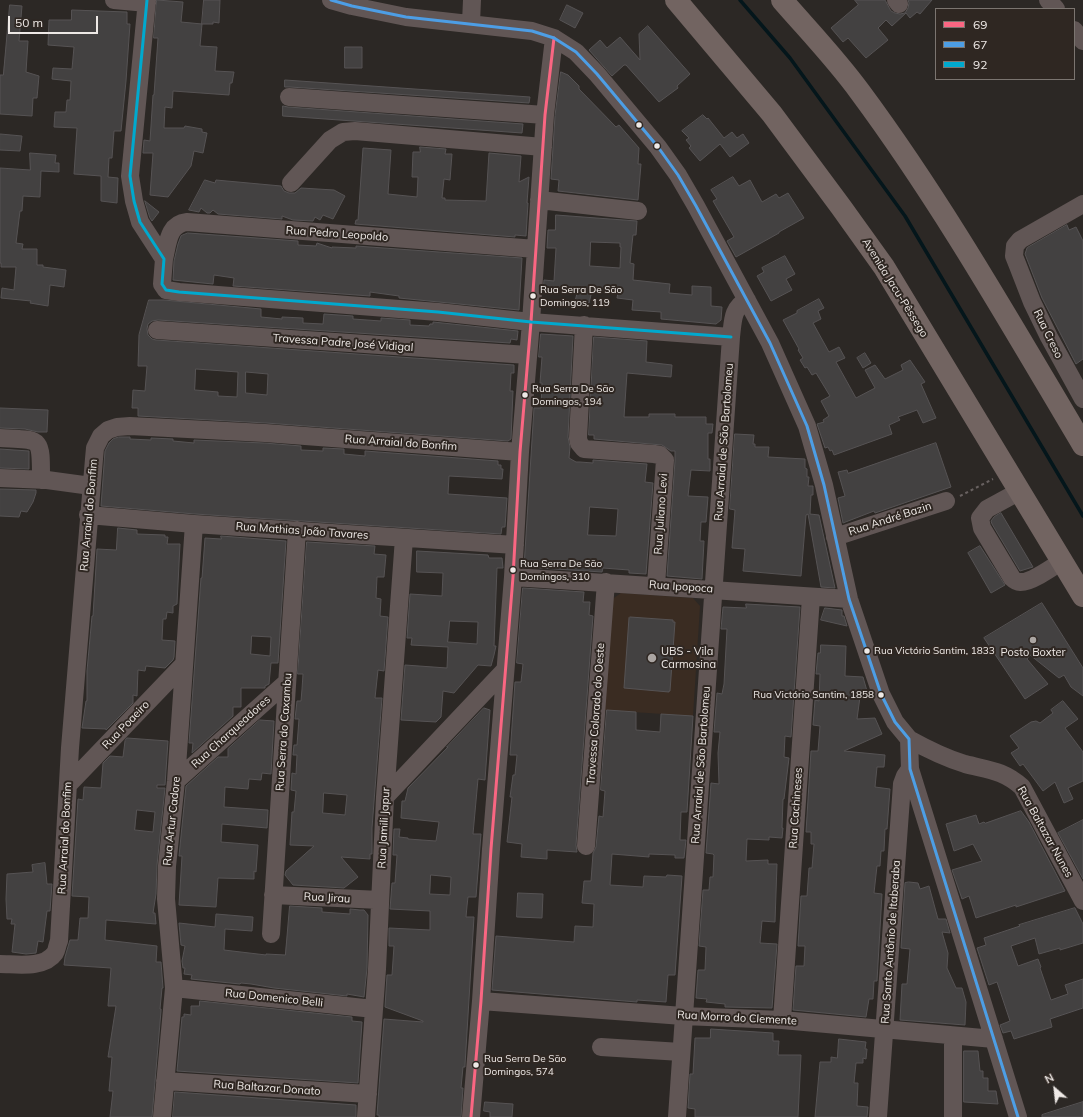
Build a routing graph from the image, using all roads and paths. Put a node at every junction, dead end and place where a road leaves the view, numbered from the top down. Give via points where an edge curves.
1 (114, 0) edge
2 (331, 0) edge
3 (676, 0) edge
4 (782, 0) edge
5 (1048, 0) edge
6 (473, 1) edge
7 (147, 2) edge
8 (1055, 8) edge
9 (471, 23) junction
10 (1075, 31) edge
11 (554, 38) junction
12 (1083, 41) edge
13 (289, 97) dead end
14 (545, 115) junction
15 (543, 147) junction
16 (291, 183) dead end
17 (539, 200) junction
18 (1083, 204) edge
19 (638, 211) dead end
20 (536, 249) junction
21 (164, 259) junction
22 (747, 300) junction
23 (531, 322) junction
24 (584, 325) junction
25 (157, 330) dead end
26 (732, 337) junction
27 (528, 355) junction
28 (1083, 399) edge
29 (0, 438) edge
30 (1083, 445) edge
31 (520, 452) junction
32 (1008, 472) junction
33 (0, 478) edge
34 (41, 480) junction
35 (91, 486) junction
36 (1020, 491) junction
37 (946, 501) joint
38 (88, 515) junction
39 (194, 524) junction
40 (297, 530) junction
41 (835, 537) junction
42 (404, 538) junction
43 (515, 545) junction
44 (1062, 561) junction
45 (513, 577) junction
46 (606, 582) junction
47 (656, 585) junction
48 (714, 590) junction
49 (1083, 596) edge
50 (811, 597) junction
51 (849, 599) junction
52 (184, 664) junction
53 (505, 670) junction
54 (287, 682) junction
55 (909, 739) junction
56 (910, 769) junction
57 (176, 781) junction
58 (68, 785) junction
59 (385, 797) junction
60 (586, 846) dead end
61 (273, 895) junction
62 (380, 900) junction
63 (1083, 901) edge
64 (271, 934) dead end
65 (0, 964) edge
66 (174, 988) junction
67 (481, 1001) junction
68 (374, 1009) junction
69 (684, 1016) junction
70 (782, 1020) junction
71 (884, 1030) junction
72 (953, 1036) junction
73 (994, 1039) junction
74 (601, 1047) dead end
75 (681, 1052) junction
76 (165, 1081) junction
77 (368, 1094) junction
78 (162, 1117) edge
79 (366, 1117) edge
80 (471, 1117) edge
81 (677, 1117) edge
82 (878, 1117) edge
83 (953, 1117) edge
84 (1018, 1117) edge

1 - 7 street
2 - 9 street via 406,17
3 - 32 highway, Avenida Jacu-Pêssego via 772,114 884,267
4 - 30 highway via 840,66 911,163
5 - 8 street
6 - 9 street
7 - 21 street via 130,176 140,222
9 - 11 street via 532,31
10 - 12 street
11 - 14 street
11 - 22 street via 576,52 658,147 678,175
13 - 14 street
14 - 15 street
15 - 16 street via 343,132 330,140
15 - 17 street
17 - 19 street
17 - 20 street
18 - 28 street, Rua Creso via 1020,240 1015,246 1014,256 1032,302
20 - 21 street, Rua Pedro Leopoldo via 187,222 179,223 173,228
20 - 23 street
21 - 23 street via 162,284 166,290
22 - 26 street, Rua Arraial de São Bartolomeu via 739,304 736,310
22 - 41 street via 770,343 807,426 824,485
23 - 24 street
23 - 27 street
24 - 26 street
24 - 47 street, Rua Juliano Levi via 579,443 584,449 654,454 665,460
25 - 27 street, Travessa Padre José Vidigal
26 - 48 street, Rua Arraial de São Bartolomeu
27 - 31 street
29 - 34 street via 34,440 38,444
31 - 35 street, Rua Arraial do Bonfim via 265,433 117,427 101,436 95,448
31 - 43 street
32 - 36 highway, Avenida Jacu-Pêssego
32 - 37 path via 968,493
33 - 34 street
34 - 35 street
35 - 38 street, Rua Arraial do Bonfim
36 - 44 highway, Avenida Jacu-Pêssego
36 - 44 street via 986,509 980,518 982,528 1012,578 1021,583
37 - 41 street, Rua André Bazin
38 - 39 street, Rua Mathias João Tavares
38 - 58 street, Rua Arraial do Bonfim
39 - 40 street, Rua Mathias João Tavares
39 - 52 street, Rua Artur Cadore
40 - 42 street, Rua Mathias João Tavares
40 - 54 street, Rua Serra do Caxambu
41 - 51 street
42 - 43 street, Rua Mathias João Tavares
42 - 59 street, Rua Jamili Japur
43 - 45 street
44 - 49 highway, Avenida Jacu-Pêssego
45 - 46 street, Rua Ipopoca
45 - 53 street
46 - 47 street, Rua Ipopoca
46 - 60 street, Travessa Colorado do Oeste
47 - 48 street, Rua Ipopoca
48 - 50 street, Rua Ipopoca
48 - 69 street, Rua Arraial de São Bartolomeu
50 - 51 street, Rua Ipopoca
50 - 70 street, Rua Cachineses
51 - 55 street via 881,694 895,722
52 - 57 street, Rua Artur Cadore
52 - 58 street, Rua Poaeiro
53 - 59 street
53 - 67 street
54 - 57 street, Rua Charqueadores
54 - 61 street, Rua Serra do Caxambu
55 - 56 street
55 - 63 street, Rua Baltazar Nunes via 932,752 1012,778 1022,786
56 - 71 street, Rua Santo Antônio de Itaberaba via 902,784
56 - 73 street
57 - 66 street, Rua Artur Cadore via 169,836 166,899
58 - 65 street, Rua Arraial do Bonfim via 59,941 55,952 42,962 33,964
59 - 62 street, Rua Jamili Japur
61 - 62 street, Rua Jirau
61 - 64 street, Rua Serra do Caxambu
62 - 68 street, Rua Jamili Japur
66 - 68 street, Rua Domenico Belli
66 - 76 street, Rua Artur Cadore
67 - 69 street, Rua Morro do Clemente
67 - 80 street
68 - 77 street, Rua Jamili Japur
69 - 70 street, Rua Morro do Clemente
69 - 75 street, Rua Arraial de São Bartolomeu
70 - 71 street, Rua Morro do Clemente
71 - 72 street, Rua Morro do Clemente
71 - 82 street, Rua Santo Antônio de Itaberaba
72 - 73 street, Rua Morro do Clemente
72 - 83 street
73 - 84 street
74 - 75 street
75 - 81 street, Rua Arraial de São Bartolomeu
76 - 77 street, Rua Baltazar Donato
76 - 78 street, Rua Artur Cadore
77 - 79 street, Rua Jamili Japur

